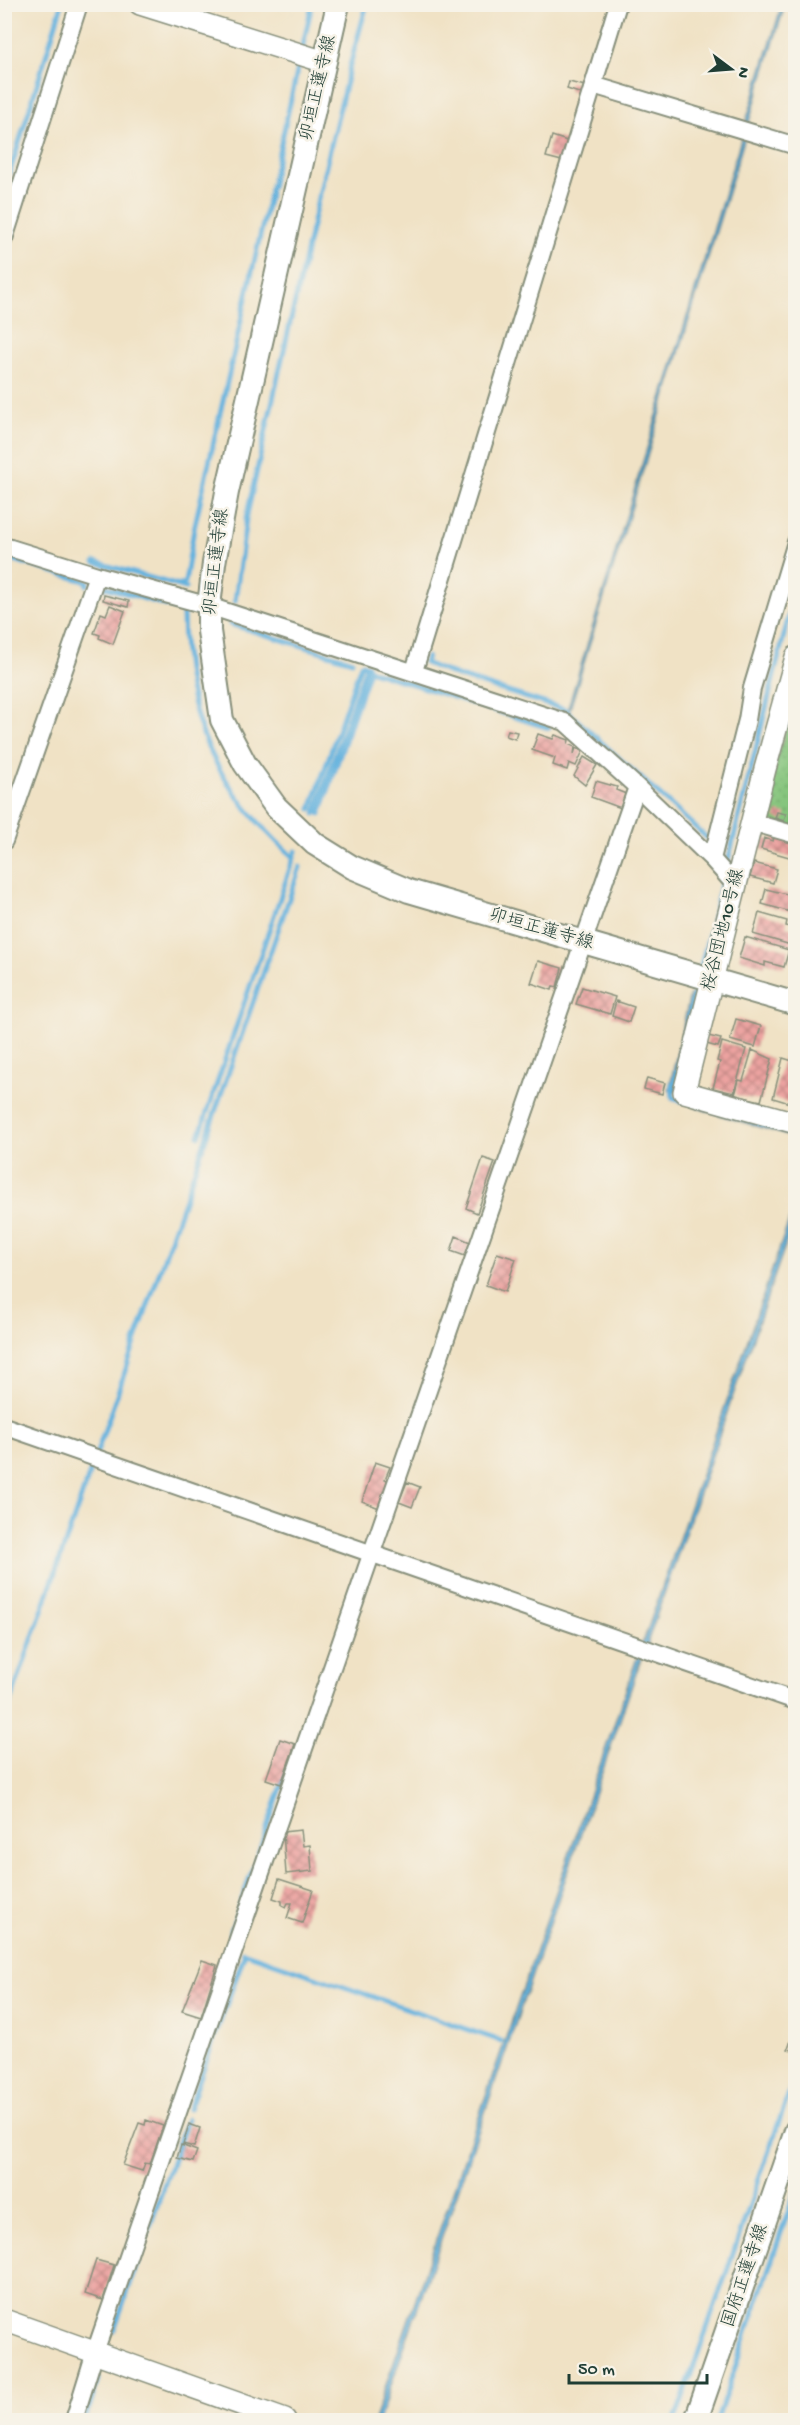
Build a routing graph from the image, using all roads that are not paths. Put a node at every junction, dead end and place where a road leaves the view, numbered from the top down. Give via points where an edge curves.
1 (79, 4) edge
2 (140, 4) edge
3 (338, 4) edge
4 (618, 4) edge
5 (325, 62) junction
6 (593, 85) junction
7 (795, 146) edge
8 (4, 239) edge
9 (795, 542) edge
10 (4, 546) edge
11 (97, 575) junction
12 (209, 606) junction
13 (795, 657) edge
14 (414, 671) junction
15 (789, 700) edge
16 (637, 787) junction
17 (752, 822) junction
18 (795, 835) edge
19 (4, 841) edge
20 (712, 860) junction
21 (736, 886) junction
22 (583, 943) junction
23 (712, 979) junction
24 (795, 1004) edge
25 (795, 1123) edge
26 (4, 1426) edge
27 (372, 1554) junction
28 (795, 1701) edge
29 (795, 2131) edge
30 (4, 2320) edge
31 (95, 2352) junction
32 (279, 2420) edge
33 (74, 2421) edge
34 (696, 2421) edge

1 - 8 street
2 - 5 street
3 - 5 main road, 卯垣正蓮寺線
4 - 6 street
5 - 12 main road, 卯垣正蓮寺線 via 226,492
6 - 7 street
6 - 14 street
9 - 20 street via 752,688
10 - 11 street
11 - 12 street
11 - 19 street
12 - 14 street
12 - 22 main road, 卯垣正蓮寺線 via 222,720 245,764 276,807 315,844 352,867 409,891
13 - 15 street, 桜谷団地10号線
14 - 16 street via 565,722
15 - 17 street, 桜谷団地10号線
16 - 20 street
16 - 22 street
17 - 18 street
17 - 21 street, 桜谷団地10号線
20 - 21 street
21 - 23 street, 桜谷団地10号線
22 - 23 main road, 卯垣正蓮寺線
22 - 27 street
23 - 24 main road, 卯垣正蓮寺線
23 - 25 street, 桜谷団地10号線 via 684,1092
26 - 27 street
27 - 28 street
27 - 31 street
29 - 34 main road, 国府正蓮寺線
30 - 31 street
31 - 32 street
31 - 33 street

